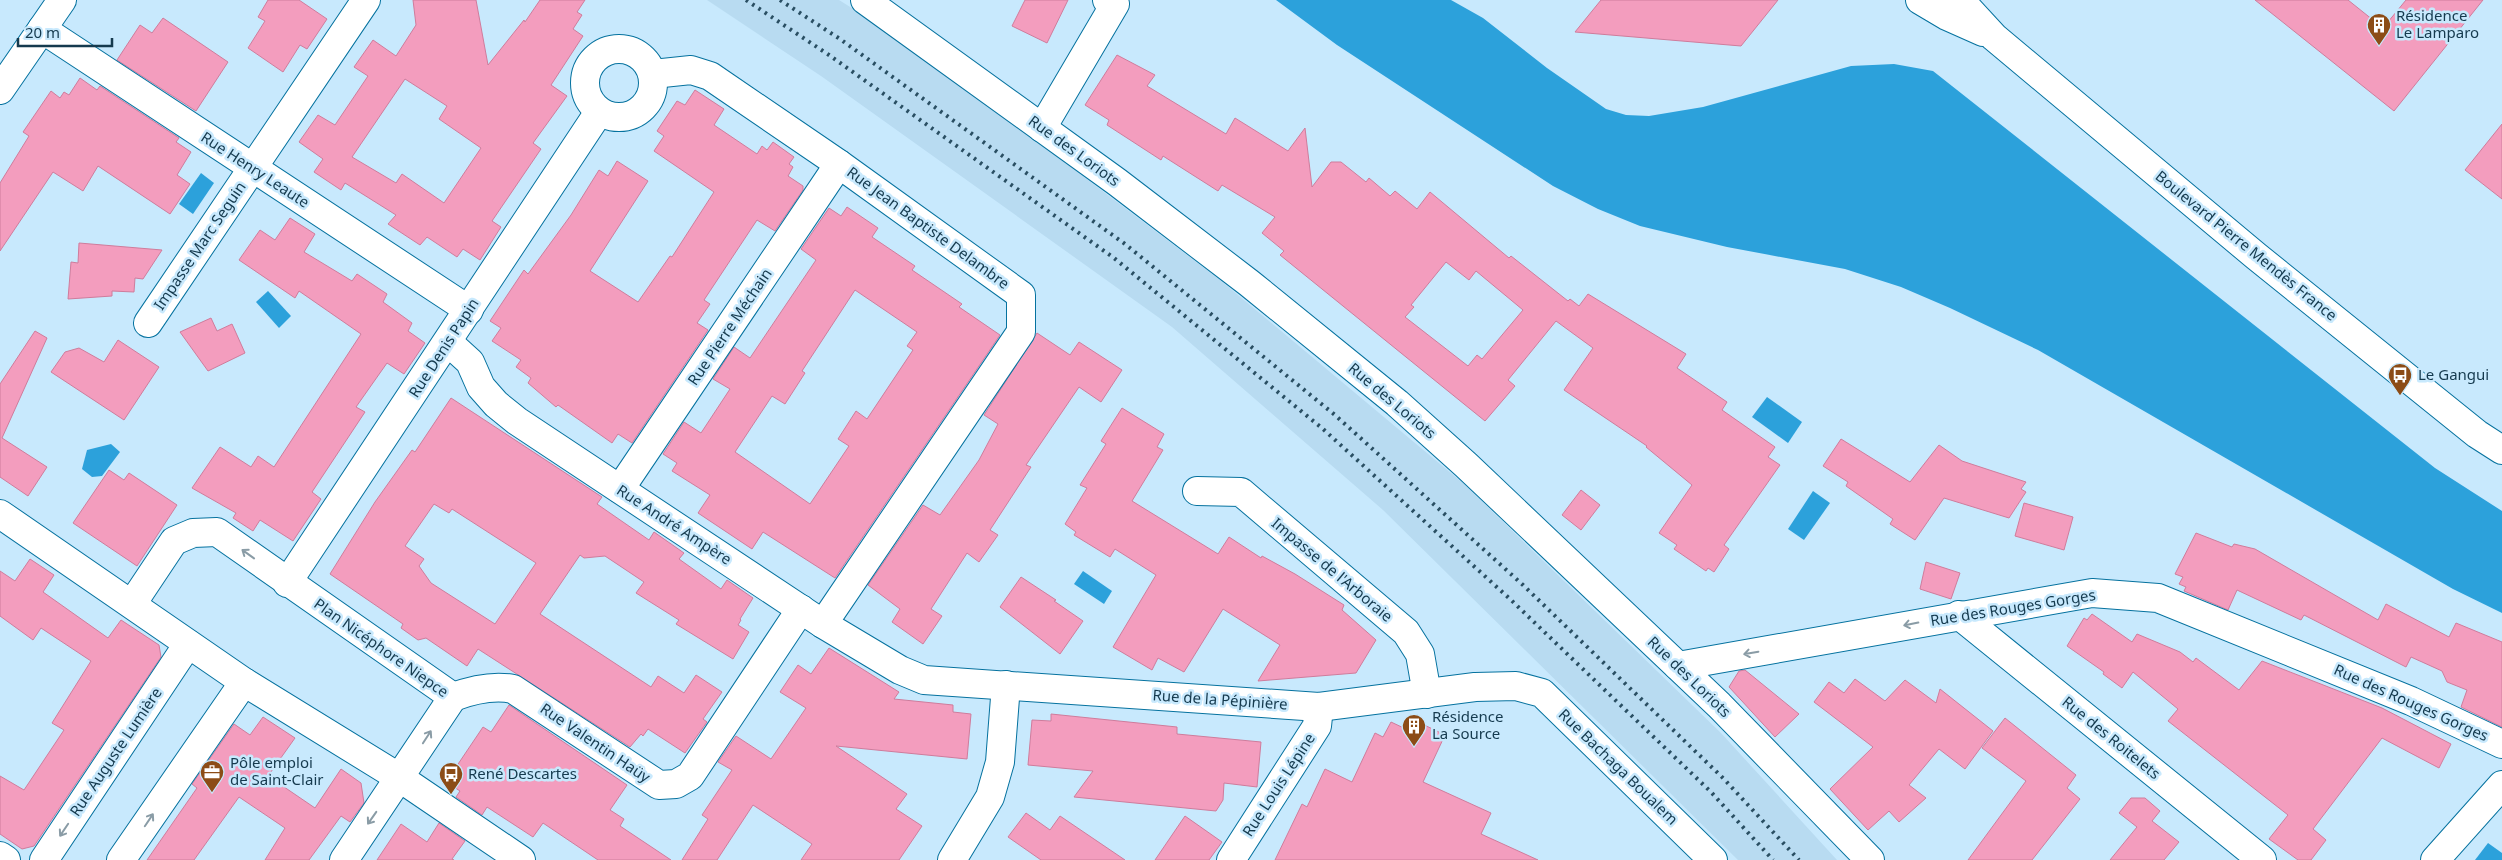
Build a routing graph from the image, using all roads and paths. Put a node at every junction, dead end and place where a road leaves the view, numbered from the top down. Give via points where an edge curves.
1 (62, 0) edge
2 (366, 0) edge
3 (865, 0) edge
4 (1107, 0) edge
5 (1920, 0) edge
6 (1960, 0) edge
7 (42, 29) junction
8 (1994, 37) junction
9 (653, 74) junction
10 (0, 90) edge
11 (600, 112) junction
12 (1042, 128) junction
13 (839, 164) junction
14 (252, 168) junction
15 (469, 310) junction
16 (148, 323) dead end
17 (448, 342) junction
18 (2502, 450) edge
19 (620, 489) junction
20 (1197, 491) dead end
21 (0, 514) edge
22 (287, 582) junction
23 (132, 604) junction
24 (1959, 615) junction
25 (812, 616) junction
26 (188, 644) junction
27 (1678, 666) junction
28 (924, 680) joint
29 (244, 682) junction
30 (1006, 685) junction
31 (1516, 686) joint
32 (1427, 694) junction
33 (453, 697) junction
34 (1319, 707) junction
35 (2502, 744) edge
36 (400, 778) junction
37 (2502, 784) edge
38 (0, 856) edge
39 (6, 860) edge
40 (44, 860) edge
41 (121, 860) edge
42 (344, 860) edge
43 (521, 860) edge
44 (952, 860) edge
45 (1231, 860) edge
46 (1714, 860) edge
47 (1870, 860) edge
48 (2262, 860) edge
49 (2435, 860) edge

1 - 7 street
2 - 14 street, Impasse Marc Seguin
3 - 12 street, Rue des Loriots
4 - 12 street via 1115,4
5 - 8 street, Boulevard Pierre Mendès France via 1946,16
6 - 8 street, Boulevard Pierre Mendès France
7 - 10 street
7 - 14 street, Rue Henry Leaute
8 - 18 street, Boulevard Pierre Mendès France via 2264,262 2477,434
9 - 11 street via 653,93 646,105 632,116 618,118
9 - 11 street via 644,59 633,51 619,48 602,53 589,64 584,81 586,95
9 - 13 street, Rue Jean Baptiste Delambre via 691,70 710,76
11 - 15 street, Rue Denis Papin
12 - 27 street, Rue des Loriots via 1241,277 1397,403
13 - 19 street, Rue Pierre Méchain
13 - 25 street, Rue Jean Baptiste Delambre via 1021,295 1021,332
14 - 15 street, Rue Henry Leaute
14 - 16 street, Impasse Marc Seguin
15 - 17 street, Rue Denis Papin
17 - 19 street, Rue André Ampère via 470,362 481,387 496,404
17 - 22 street, Rue Denis Papin
19 - 25 street, Rue André Ampère
20 - 32 street, Impasse de l'Arboraie via 1241,492 1406,632 1420,654
21 - 23 street
22 -> 23 street, Plan Nicéphore Niepce via 217,532 193,533 174,540
22 - 33 street, Plan Nicéphore Niepce
23 - 26 street
24 -> 27 street, Rue des Rouges Gorges
24 - 35 street, Rue des Rouges Gorges via 2092,593 2158,598 2411,701
24 - 48 street, Rue des Roitelets
25 - 28 street, Rue André Ampère via 900,670
25 - 33 street, Rue Valentin Haüy via 690,776 676,784 659,785 512,689 485,688
26 - 29 street
26 -> 40 street, Rue Auguste Lumière
27 - 47 street, Rue des Loriots
28 - 30 street, Rue de la Pépinière
29 - 36 street
41 -> 29 street
30 - 34 street, Rue de la Pépinière
30 - 44 street via 1000,762 990,798
31 - 32 street, Rue de la Pépinière via 1475,687
31 - 46 street, Rue Bachaga Boualem via 1542,693
32 - 34 street, Rue de la Pépinière
36 -> 33 street, Plan Nicéphore Niepce
34 - 45 street, Rue Louis Lépine via 1317,726
36 -> 42 street, Plan Nicéphore Niepce
36 - 43 street
37 - 49 street
38 - 39 street

